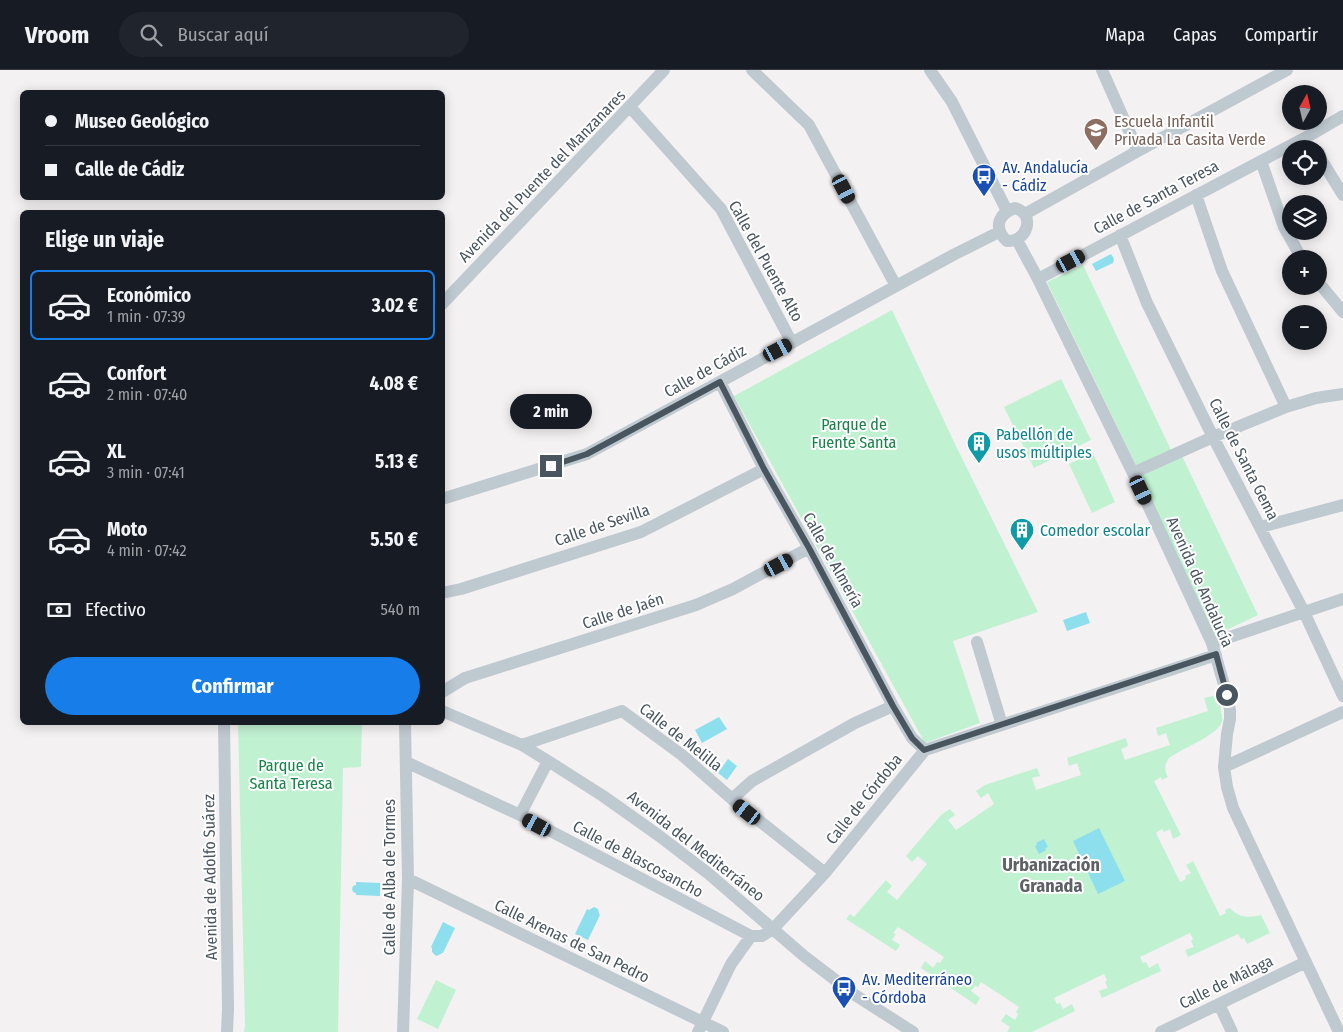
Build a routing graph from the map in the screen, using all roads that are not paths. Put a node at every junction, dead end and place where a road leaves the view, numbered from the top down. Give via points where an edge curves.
1 (664, 70) edge
2 (752, 70) edge
3 (930, 70) edge
4 (1102, 70) edge
5 (1287, 70) edge
6 (1269, 74) edge
7 (630, 107) junction
8 (1343, 116) edge
9 (1312, 134) junction
10 (1314, 140) edge
11 (1138, 151) junction
12 (1261, 161) junction
13 (1327, 169) edge
14 (1196, 195) junction
15 (1343, 195) edge
16 (1007, 211) junction
17 (1025, 214) junction
18 (1000, 232) junction
19 (1120, 235) junction
20 (1017, 240) junction
21 (1297, 250) edge
22 (1038, 278) junction
23 (896, 286) junction
24 (1327, 293) edge
25 (445, 301) edge
26 (1343, 312) edge
27 (792, 343) junction
28 (720, 382) junction
29 (1343, 394) edge
30 (1286, 407) junction
31 (1213, 436) junction
32 (764, 469) junction
33 (1133, 473) junction
34 (445, 498) edge
35 (1343, 504) edge
36 (1261, 527) junction
37 (809, 548) junction
38 (445, 592) edge
39 (1343, 599) edge
40 (1304, 612) junction
41 (977, 642) dead end
42 (1214, 649) junction
43 (445, 690) edge
44 (1343, 696) edge
45 (893, 706) junction
46 (445, 712) edge
47 (1343, 712) edge
48 (224, 725) edge
49 (405, 725) edge
50 (1002, 725) junction
51 (522, 745) junction
52 (924, 750) junction
53 (548, 761) junction
54 (406, 762) junction
55 (1224, 767) junction
56 (732, 799) junction
57 (520, 815) junction
58 (826, 873) junction
59 (408, 879) junction
60 (773, 929) junction
61 (751, 936) junction
62 (1306, 962) junction
63 (1218, 1004) junction
64 (701, 1027) edge
65 (227, 1032) edge
66 (403, 1032) edge
67 (723, 1032) edge
68 (913, 1032) edge
69 (1161, 1032) edge
70 (1232, 1032) edge
71 (1340, 1032) edge

1 - 7 street, Avenida del Puente del Manzanares
2 - 23 street via 810,125
3 - 16 street via 952,102
4 - 11 street
5 - 6 street
6 - 11 street
7 - 25 street, Avenida del Puente del Manzanares
7 - 27 street, Calle del Puente Alto via 721,209
8 - 9 street, Calle de Santa Teresa
9 - 10 street
9 - 12 street, Calle de Santa Teresa
11 - 17 street
12 - 14 street, Calle de Santa Teresa
12 - 21 street via 1284,228
13 - 15 street
14 - 19 street, Calle de Santa Teresa
14 - 30 street via 1222,271
16 - 17 street via 1014,208
16 - 18 street via 998,226
17 - 20 street via 1025,229
18 - 20 street via 1007,241
18 - 23 street, Calle de Cádiz
19 - 22 street, Calle de Santa Teresa
19 - 31 street, Calle de Santa Gema via 1147,302
20 - 22 street, Avenida de Andalucía
22 - 33 street, Avenida de Andalucía
23 - 27 street, Calle de Cádiz
24 - 26 street
27 - 28 street, Calle de Cádiz
28 - 32 street, Calle de Almería
28 - 34 street, Calle de Cádiz via 587,454
29 - 30 street
30 - 31 street
31 - 33 street
31 - 36 street, Calle de Santa Gema
32 - 37 street, Calle de Almería
32 - 38 street, Calle de Sevilla via 641,532
33 - 42 street, Avenida de Andalucía
35 - 36 street
36 - 40 street, Calle de Santa Gema
37 - 43 street, Calle de Jaén via 696,605 465,678
37 - 45 street, Calle de Almería
39 - 40 street, Calle de Córdoba
40 - 42 street, Calle de Córdoba
40 - 44 street, Calle de Santa Gema
41 - 50 street
42 - 50 street, Calle de Córdoba
42 - 55 street, Avenida de Andalucía via 1230,710
45 - 52 street, Calle de Almería via 912,738
45 - 56 street via 855,723 752,781
46 - 51 street, Avenida del Mediterráneo
47 - 55 street
48 - 65 street, Avenida de Adolfo Suárez
49 - 54 street, Calle de Alba de Tormes
50 - 52 street, Calle de Córdoba
51 - 53 street, Avenida del Mediterráneo
51 - 56 street, Calle de Melilla via 622,711 682,755
52 - 58 street, Calle de Córdoba
53 - 57 street
53 - 60 street, Avenida del Mediterráneo via 658,835
54 - 57 street, Calle de Blascosancho
54 - 59 street, Calle de Alba de Tormes
55 - 62 street, Avenida de Andalucía via 1233,808
56 - 58 street, Calle de Melilla
57 - 61 street, Calle de Blascosancho
58 - 60 street, Calle de Córdoba
59 - 64 street, Calle Arenas de San Pedro
59 - 66 street, Calle de Alba de Tormes
60 - 61 street via 762,936
60 - 68 street, Avenida del Mediterráneo via 855,995
61 - 64 street via 731,964
62 - 63 street, Calle de Málaga
62 - 71 street, Avenida de Andalucía
63 - 69 street, Calle de Málaga
63 - 70 street
64 - 67 street, Calle Arenas de San Pedro

